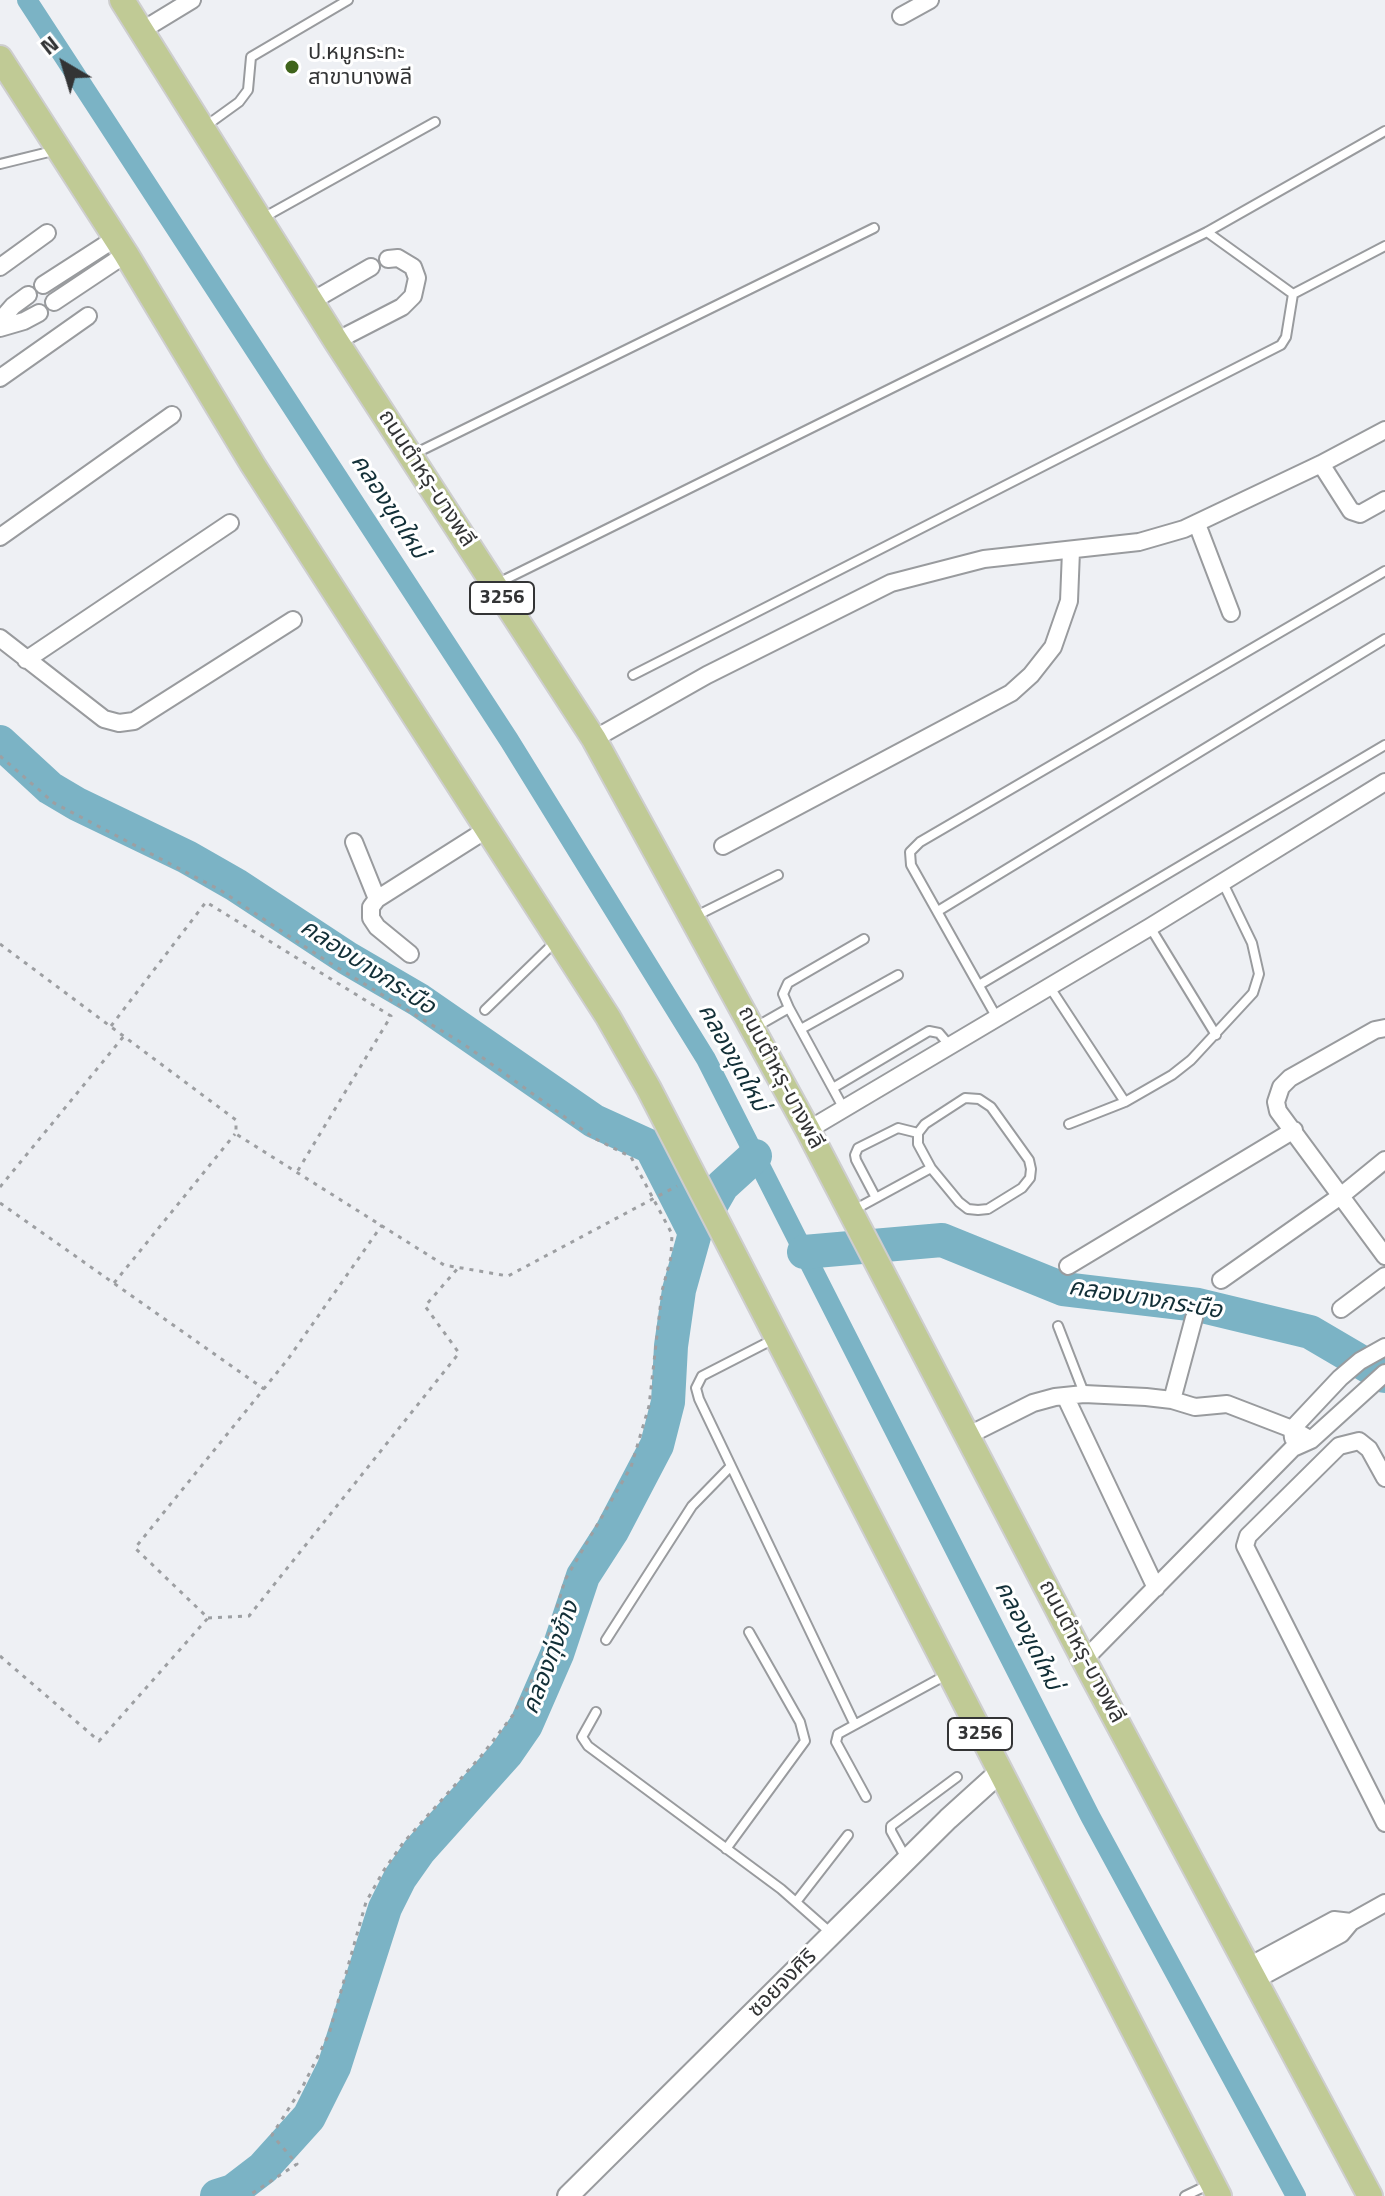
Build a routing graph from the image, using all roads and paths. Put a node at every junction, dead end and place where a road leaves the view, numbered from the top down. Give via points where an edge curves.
1 (122, 0) edge
2 (192, 0) edge
3 (348, 0) edge
4 (930, 0) edge
5 (901, 16) dead end
6 (141, 31) junction
7 (0, 58) edge
8 (435, 122) dead end
9 (202, 128) junction
10 (1385, 131) edge
11 (58, 149) junction
12 (0, 164) edge
13 (260, 219) junction
14 (874, 228) dead end
15 (1207, 232) junction
16 (47, 233) dead end
17 (121, 246) junction
18 (1385, 246) edge
19 (388, 259) dead end
20 (0, 267) edge
21 (371, 267) dead end
22 (1293, 294) junction
23 (312, 301) junction
24 (54, 302) dead end
25 (39, 313) dead end
26 (88, 316) dead end
27 (0, 321) edge
28 (0, 328) edge
29 (336, 341) junction
30 (0, 378) edge
31 (172, 415) dead end
32 (1385, 430) edge
33 (411, 455) junction
34 (1321, 464) junction
35 (1385, 500) edge
36 (230, 523) dead end
37 (1197, 524) junction
38 (0, 537) edge
39 (1071, 551) junction
40 (1385, 571) edge
41 (494, 585) junction
42 (1231, 613) dead end
43 (293, 620) dead end
44 (0, 638) edge
45 (1385, 639) edge
46 (26, 660) junction
47 (633, 675) dead end
48 (594, 739) junction
49 (1385, 745) edge
50 (0, 756) edge
51 (1385, 782) edge
52 (489, 828) junction
53 (354, 842) dead end
54 (723, 846) dead end
55 (778, 875) dead end
56 (1222, 881) junction
57 (377, 899) junction
58 (938, 911) junction
59 (692, 918) junction
60 (1150, 927) junction
61 (559, 939) junction
62 (864, 939) dead end
63 (0, 944) edge
64 (410, 954) dead end
65 (898, 975) dead end
66 (979, 985) junction
67 (1049, 986) junction
68 (789, 1008) junction
69 (485, 1010) dead end
70 (997, 1018) junction
71 (111, 1026) junction
72 (1385, 1028) edge
73 (753, 1029) junction
74 (801, 1029) junction
75 (1216, 1035) junction
76 (124, 1036) junction
77 (950, 1046) junction
78 (833, 1088) junction
79 (1125, 1102) junction
80 (844, 1109) junction
81 (1069, 1124) dead end
82 (808, 1130) junction
83 (1294, 1130) junction
84 (918, 1133) junction
85 (236, 1134) junction
86 (1385, 1160) edge
87 (931, 1168) junction
88 (297, 1172) junction
89 (695, 1177) junction
90 (0, 1187) edge
91 (1342, 1195) junction
92 (876, 1198) junction
93 (0, 1203) edge
94 (852, 1212) junction
95 (382, 1225) junction
96 (1385, 1256) edge
97 (1068, 1266) dead end
98 (459, 1267) junction
99 (1385, 1276) edge
100 (1221, 1280) dead end
101 (114, 1283) junction
102 (1341, 1309) dead end
103 (1194, 1318) dead end
104 (1058, 1326) dead end
105 (777, 1337) junction
106 (1385, 1347) edge
107 (1382, 1375) edge
108 (264, 1389) junction
109 (1084, 1394) junction
110 (1065, 1396) junction
111 (1172, 1400) junction
112 (1292, 1429) junction
113 (967, 1436) junction
114 (1311, 1440) junction
115 (1293, 1448) junction
116 (731, 1466) junction
117 (1385, 1478) edge
118 (1156, 1588) junction
119 (208, 1618) junction
120 (749, 1632) dead end
121 (606, 1640) dead end
122 (0, 1656) edge
123 (1084, 1660) junction
124 (949, 1674) junction
125 (596, 1712) dead end
126 (854, 1723) junction
127 (1000, 1772) junction
128 (957, 1777) dead end
129 (866, 1797) dead end
130 (1385, 1823) edge
131 (848, 1835) dead end
132 (726, 1849) junction
133 (907, 1860) junction
134 (796, 1902) junction
135 (1385, 1903) edge
136 (832, 1935) junction
137 (1251, 1974) junction
138 (1216, 2190) edge
139 (248, 2196) edge
140 (568, 2196) edge
141 (1185, 2196) edge
142 (1370, 2196) edge

1 - 6 main road, ถนนตำหรุ-บางพลี / 3256
2 - 6 street
3 - 9 lane via 251,57 248,90
4 - 5 street
6 - 9 main road, ถนนตำหรุ-บางพลี / 3256
7 - 11 main road, 3256
8 - 13 lane
9 - 13 main road, ถนนตำหรุ-บางพลี / 3256
10 - 15 lane
11 - 12 lane
11 - 17 main road, 3256
13 - 23 main road, ถนนตำหรุ-บางพลี / 3256
14 - 33 lane
15 - 22 lane
15 - 41 lane
16 - 20 street
17 - 24 street
17 - 27 street via 36,290
17 - 52 main road, 3256 via 253,465
18 - 22 lane
19 - 29 street via 398,258 413,267 413,296
21 - 23 street
22 - 47 lane via 1281,345
23 - 29 main road, ถนนตำหรุ-บางพลี / 3256
25 - 28 street
26 - 30 street
29 - 33 main road, ถนนตำหรุ-บางพลี / 3256
31 - 38 street
32 - 34 street
33 - 41 main road, ถนนตำหรุ-บางพลี / 3256
34 - 35 street via 1351,511 1360,514
34 - 37 street
36 - 46 street
37 - 39 street via 1139,542
37 - 42 street
39 - 48 street via 984,559 891,583 707,675
39 - 54 street via 1069,601 1053,647 1011,693
40 - 58 lane via 920,842 910,852 911,865
41 - 48 main road, ถนนตำหรุ-บางพลี / 3256
43 - 46 street via 134,721 104,719
44 - 46 street
45 - 58 lane
48 - 59 main road, ถนนตำหรุ-บางพลี / 3256
49 - 66 lane
50 - 139 path, bridge via 54,803 220,890 465,1045 594,1138 631,1157 672,1234 649,1406 631,1467 565,1580 540,1665 513,1715 403,1843 366,1902 329,2034 272,2135 297,2164
51 - 56 street
52 - 57 street
52 - 61 main road, 3256
53 - 57 street
55 - 59 lane
56 - 60 street
56 - 75 lane via 1252,943 1259,974 1253,993
57 - 64 street via 371,918
58 - 66 lane
59 - 73 main road, ถนนตำหรุ-บางพลี / 3256
60 - 67 street
60 - 75 lane
61 - 69 lane
61 - 89 main road, 3256
62 - 68 lane via 788,983 783,994
63 - 71 path
65 - 74 lane
66 - 70 lane
67 - 70 street
67 - 79 lane
68 - 73 lane
68 - 74 lane
70 - 77 street
71 - 76 path
71 - 88 path via 206,902 391,1016
72 - 83 street via 1281,1087 1278,1111
73 - 82 main road, ถนนตำหรุ-บางพลี / 3256
74 - 78 lane
75 - 79 lane via 1172,1075
76 - 85 path via 236,1120
76 - 90 path
77 - 78 lane via 939,1033 929,1031
77 - 80 street
78 - 80 lane
79 - 81 lane
80 - 82 street
82 - 94 main road, ถนนตำหรุ-บางพลี / 3256
83 - 91 street
83 - 97 street
84 - 87 lane
84 - 87 lane via 965,1098 979,1099 1007,1127 1031,1169 1022,1188 978,1210 959,1202
84 - 92 lane via 898,1128 858,1148 856,1160
85 - 88 path
85 - 101 path
86 - 91 street
87 - 92 lane
88 - 95 path
89 - 98 path via 508,1276
89 - 105 main road, 3256
91 - 96 street
91 - 100 street
92 - 94 lane
93 - 101 path
94 - 113 main road, ถนนตำหรุ-บางพลี / 3256
95 - 98 path via 444,1265
95 - 108 path
98 - 119 path via 425,1306 459,1353 249,1616
99 - 102 street
101 - 108 path
103 - 111 street
104 - 109 lane
105 - 116 lane via 698,1381 699,1399
105 - 124 main road, 3256
106 - 112 street via 1340,1378
107 - 114 street
108 - 119 path via 135,1548
109 - 110 street
109 - 111 street
110 - 113 street via 1033,1403
110 - 118 street
111 - 112 street via 1195,1407 1227,1404
112 - 114 street
112 - 115 street
113 - 123 main road, ถนนตำหรุ-บางพลี / 3256
114 - 115 street
115 - 118 street
116 - 121 lane via 692,1506
116 - 126 lane
117 - 130 street via 1369,1449 1349,1441 1248,1536 1245,1546
118 - 123 street
119 - 122 path via 99,1741
120 - 132 lane via 800,1722 805,1741
123 - 137 main road, ถนนตำหรุ-บางพลี / 3256
124 - 126 lane
124 - 127 main road, 3256
125 - 132 lane via 582,1737 588,1746
126 - 129 lane via 838,1734 836,1742
127 - 133 street, ซอยจงศิริ
127 - 138 main road, 3256
128 - 133 lane via 891,1826
131 - 134 lane
132 - 134 lane
133 - 136 street, ซอยจงศิริ
134 - 136 lane
135 - 137 street via 1351,1922 1334,1920
136 - 140 street, ซอยจงศิริ
137 - 142 main road, ถนนตำหรุ-บางพลี / 3256
138 - 141 lane

